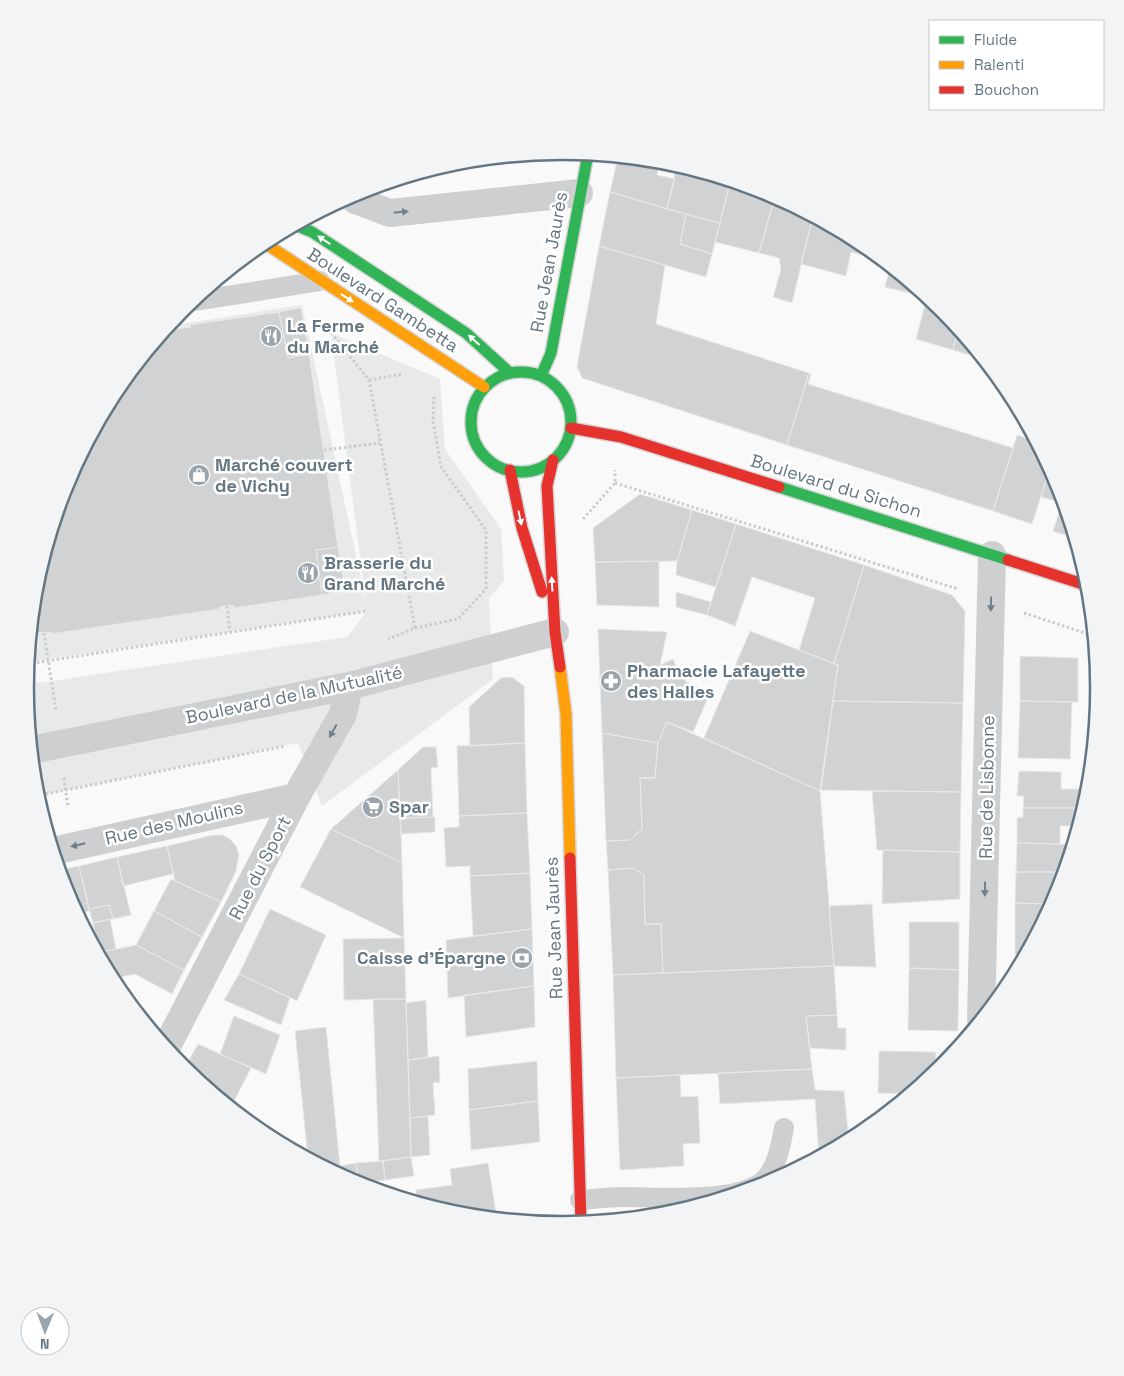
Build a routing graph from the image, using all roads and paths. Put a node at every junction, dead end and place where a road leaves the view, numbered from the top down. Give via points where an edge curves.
1 (587, 161) edge
2 (580, 192) junction
3 (358, 201) edge
4 (303, 228) edge
5 (271, 248) edge
6 (320, 281) junction
7 (204, 300) edge
8 (319, 317) dead end
9 (409, 373) dead end
10 (510, 373) junction
11 (542, 376) junction
12 (368, 380) junction
13 (434, 386) dead end
14 (484, 388) junction
15 (571, 428) junction
16 (380, 443) junction
17 (324, 450) dead end
18 (553, 460) junction
19 (615, 463) dead end
20 (510, 470) junction
21 (615, 483) junction
22 (583, 519) dead end
23 (992, 555) junction
24 (1080, 583) edge
25 (991, 604) junction
26 (227, 606) dead end
27 (367, 611) dead end
28 (415, 628) junction
29 (230, 632) junction
30 (555, 632) junction
31 (44, 633) dead end
32 (1087, 634) edge
33 (381, 641) dead end
34 (51, 661) junction
35 (35, 663) edge
36 (52, 677) dead end
37 (349, 686) junction
38 (289, 745) dead end
39 (37, 749) edge
40 (65, 781) dead end
41 (66, 790) junction
42 (45, 794) edge
43 (296, 797) junction
44 (68, 807) dead end
45 (59, 850) edge
46 (982, 1008) edge
47 (170, 1041) edge
48 (784, 1128) dead end
49 (768, 1174) edge
50 (705, 1196) edge
51 (580, 1200) junction
52 (581, 1215) edge

1 - 2 street, Rue Jean Jaurès
3 -> 2 street via 390,213
2 - 11 street, Rue Jean Jaurès via 551,353
10 -> 4 street, Boulevard Gambetta via 466,333
5 - 6 street, Boulevard Gambetta
6 - 7 lane
6 -> 14 street, Boulevard Gambetta
8 - 12 path
9 - 12 path
10 - 11 street
10 - 14 street via 496,378
11 - 15 street via 565,396
12 - 16 path
13 - 28 path via 433,421 441,467 486,530 486,588 458,619
14 - 20 street via 472,411 475,440 487,458
15 - 18 street via 565,446
15 - 23 street, Boulevard du Sichon via 621,437
16 - 17 path
16 - 28 path
18 - 20 street via 532,470
30 -> 18 street, Rue Jean Jaurès via 547,486
19 - 21 path
20 -> 30 street, Rue Jean Jaurès via 522,528
21 - 22 path
21 - 25 path via 955,587 973,599
23 - 24 street, Boulevard du Sichon
23 -> 25 street, Rue de Lisbonne
25 - 32 path
25 -> 46 street, Rue de Lisbonne
26 - 29 path
27 - 29 path
28 - 33 path
29 - 34 path
30 - 37 street, Boulevard de la Mutualité
30 - 51 street, Rue Jean Jaurès via 566,714
31 - 34 path
34 - 35 path
34 - 36 path
37 - 39 street, Boulevard de la Mutualité
37 -> 43 street, Rue du Sport via 343,714
38 - 41 path
40 - 41 path
41 - 42 path
41 - 44 path
43 -> 45 street, Rue des Moulins
43 - 47 street, Rue du Sport
48 - 49 lane via 778,1154
50 - 51 lane
51 - 52 street, Rue Jean Jaurès

